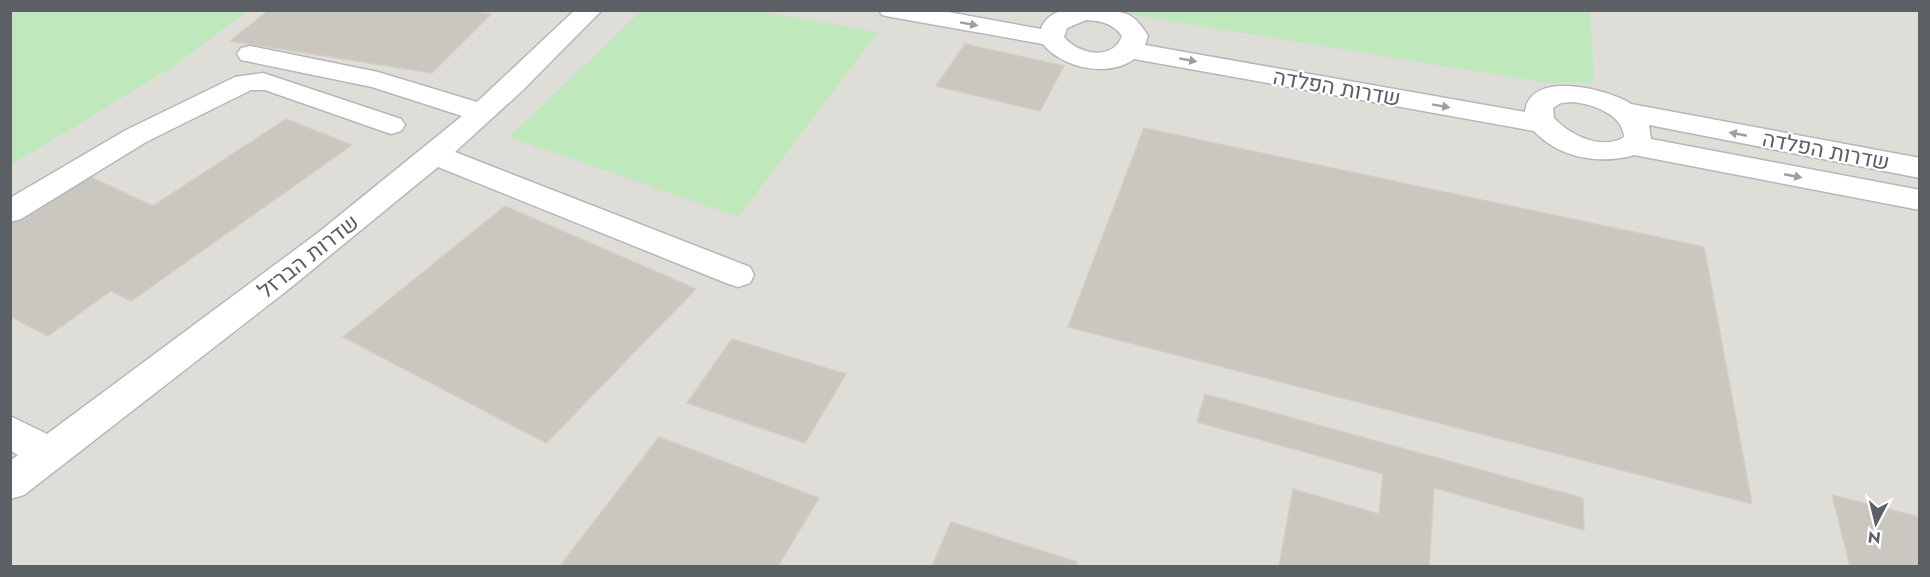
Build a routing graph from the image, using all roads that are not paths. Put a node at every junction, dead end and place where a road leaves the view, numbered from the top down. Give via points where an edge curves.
1 (590, 10) edge
2 (891, 10) edge
3 (1005, 10) edge
4 (1057, 29) junction
5 (1131, 39) junction
6 (250, 54) dead end
7 (1626, 112) junction
8 (482, 113) junction
9 (1544, 113) junction
10 (391, 125) dead end
11 (1632, 145) junction
12 (435, 154) junction
13 (1920, 168) edge
14 (1920, 200) edge
15 (10, 212) edge
16 (738, 275) dead end
17 (10, 431) edge
18 (49, 454) junction
19 (10, 483) edge

1 - 8 street, שדרות הברזל
2 -> 4 street
3 - 4 street
4 - 5 street via 1079,14 1098,13 1113,16
4 - 5 street via 1055,45 1085,60 1111,59
5 - 9 street, שדרות הפלדה
6 - 8 street via 378,80
7 - 9 street, שדרות הפלדה via 1580,94 1553,96
7 - 11 street via 1638,130
13 -> 7 street, שדרות הפלדה
8 - 12 street, שדרות הברזל
9 - 11 street via 1564,140 1609,151
10 - 15 street via 275,84 245,83 136,136
11 -> 14 street, שדרות הפלדה
12 - 16 street
12 - 18 street, שדרות הברזל via 349,225
17 - 18 street
18 - 19 street, שדרות הברזל

